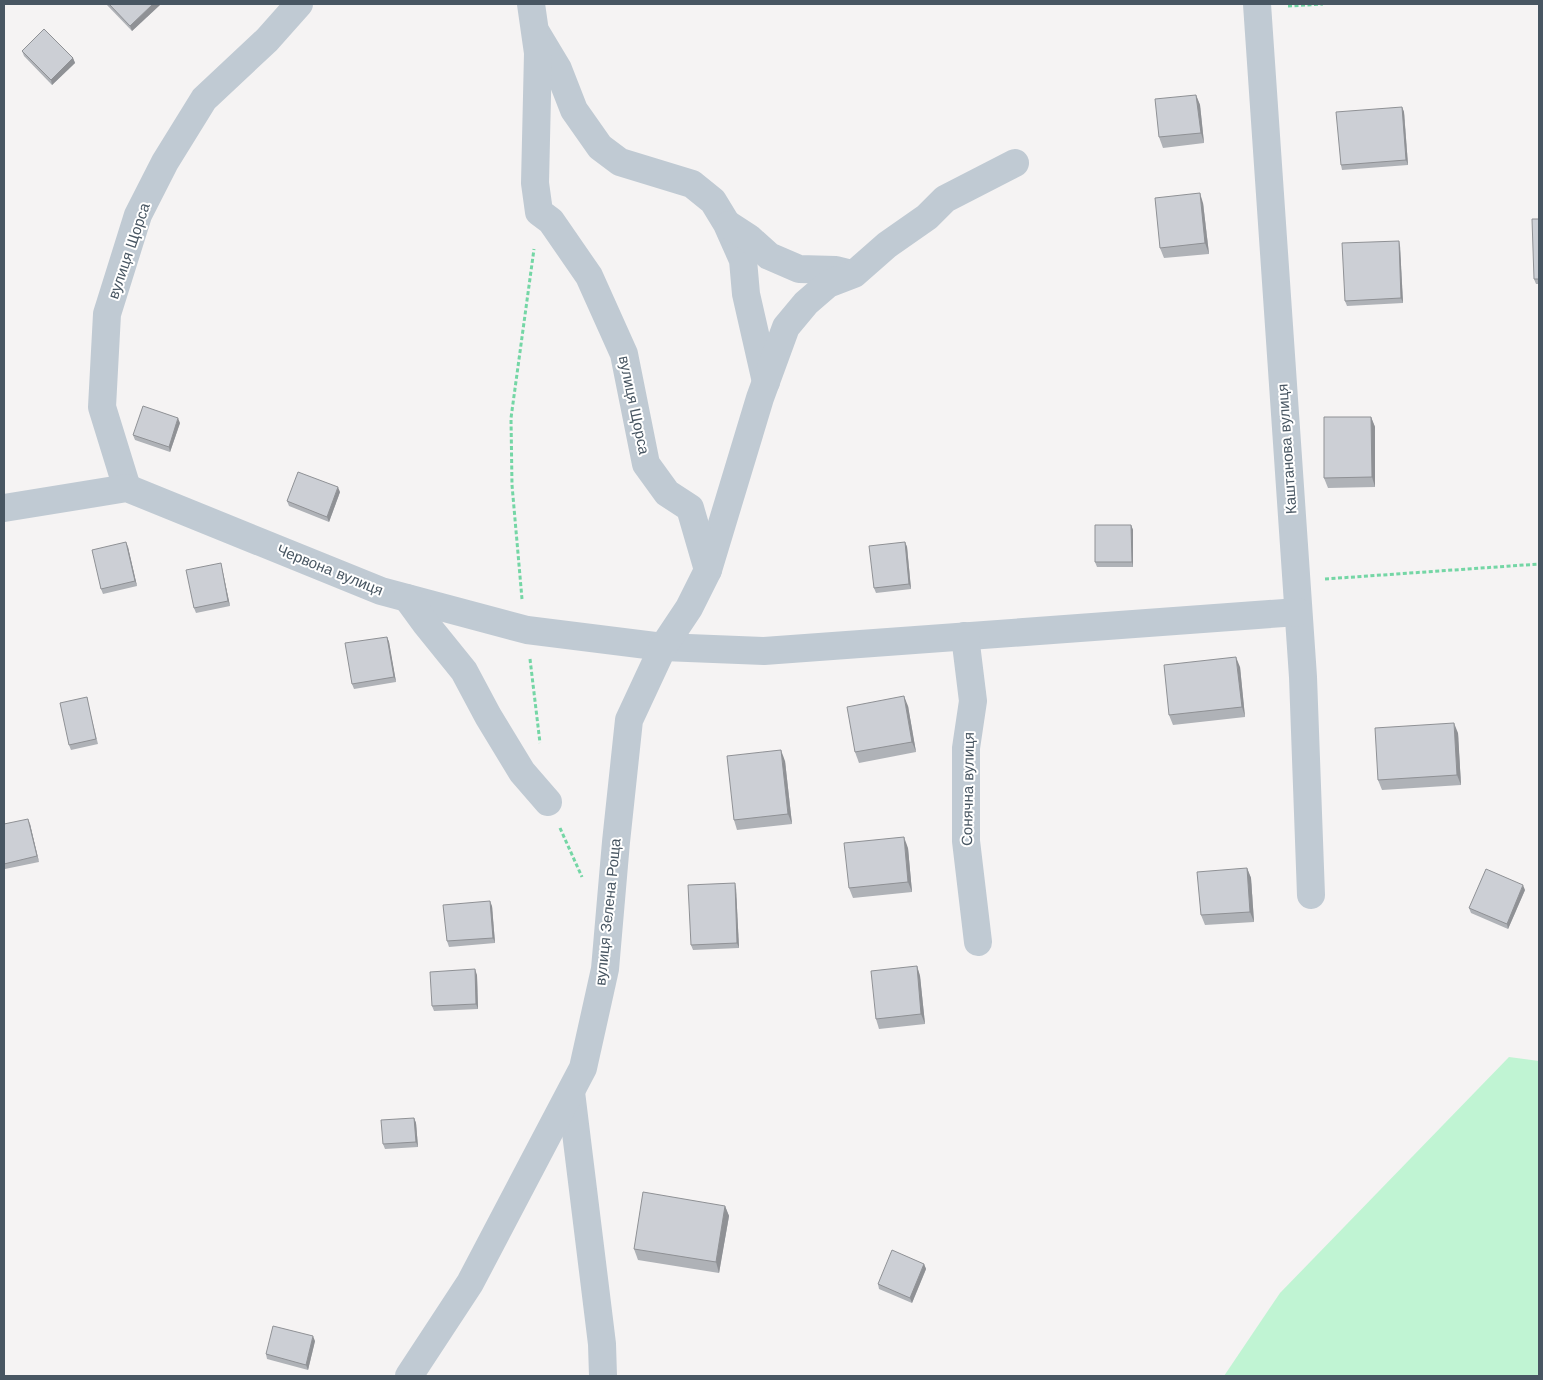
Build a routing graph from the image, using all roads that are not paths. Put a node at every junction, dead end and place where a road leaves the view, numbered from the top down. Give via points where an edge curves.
1 (299, 4) edge
2 (1257, 6) edge
3 (533, 17) edge
4 (1014, 163) dead end
5 (727, 224) junction
6 (854, 274) junction
7 (766, 382) junction
8 (127, 488) junction
9 (4, 508) edge
10 (708, 570) junction
11 (407, 598) junction
12 (1298, 612) junction
13 (965, 636) junction
14 (663, 647) junction
15 (548, 802) road end
16 (1311, 896) dead end
17 (978, 942) dead end
18 (571, 1092) junction
19 (408, 1376) edge
20 (603, 1376) edge

1 - 8 street, вулиця Щорса via 267,40 204,99 165,162 138,215 107,314 102,407
2 - 12 street, Каштанова вулиця
3 - 5 street via 574,110 600,147 620,162 692,184 713,201
3 - 10 street, вулиця Щорса via 538,53 535,183 539,212 552,221 589,276 624,354 646,464 667,493 690,508
4 - 6 street via 945,199
5 - 6 street via 769,256 799,269
5 - 7 street via 743,260 746,294
6 - 7 street via 828,284 806,303 786,328
7 - 10 street
8 - 9 street
8 - 11 street, Червона вулиця via 381,591
10 - 14 street via 689,608
11 - 14 street, Червона вулиця via 527,630
11 - 15 street via 464,671 522,772
12 - 13 street, Червона вулиця
12 - 16 street, Каштанова вулиця
13 - 14 street, Червона вулиця via 764,650
13 - 17 street, Сонячна вулиця via 973,701 966,748 966,841
14 - 18 street, вулиця Зелена Роща via 629,720 605,969 583,1068
18 - 19 street, вулиця Зелена Роща via 470,1282
18 - 20 street via 602,1344

